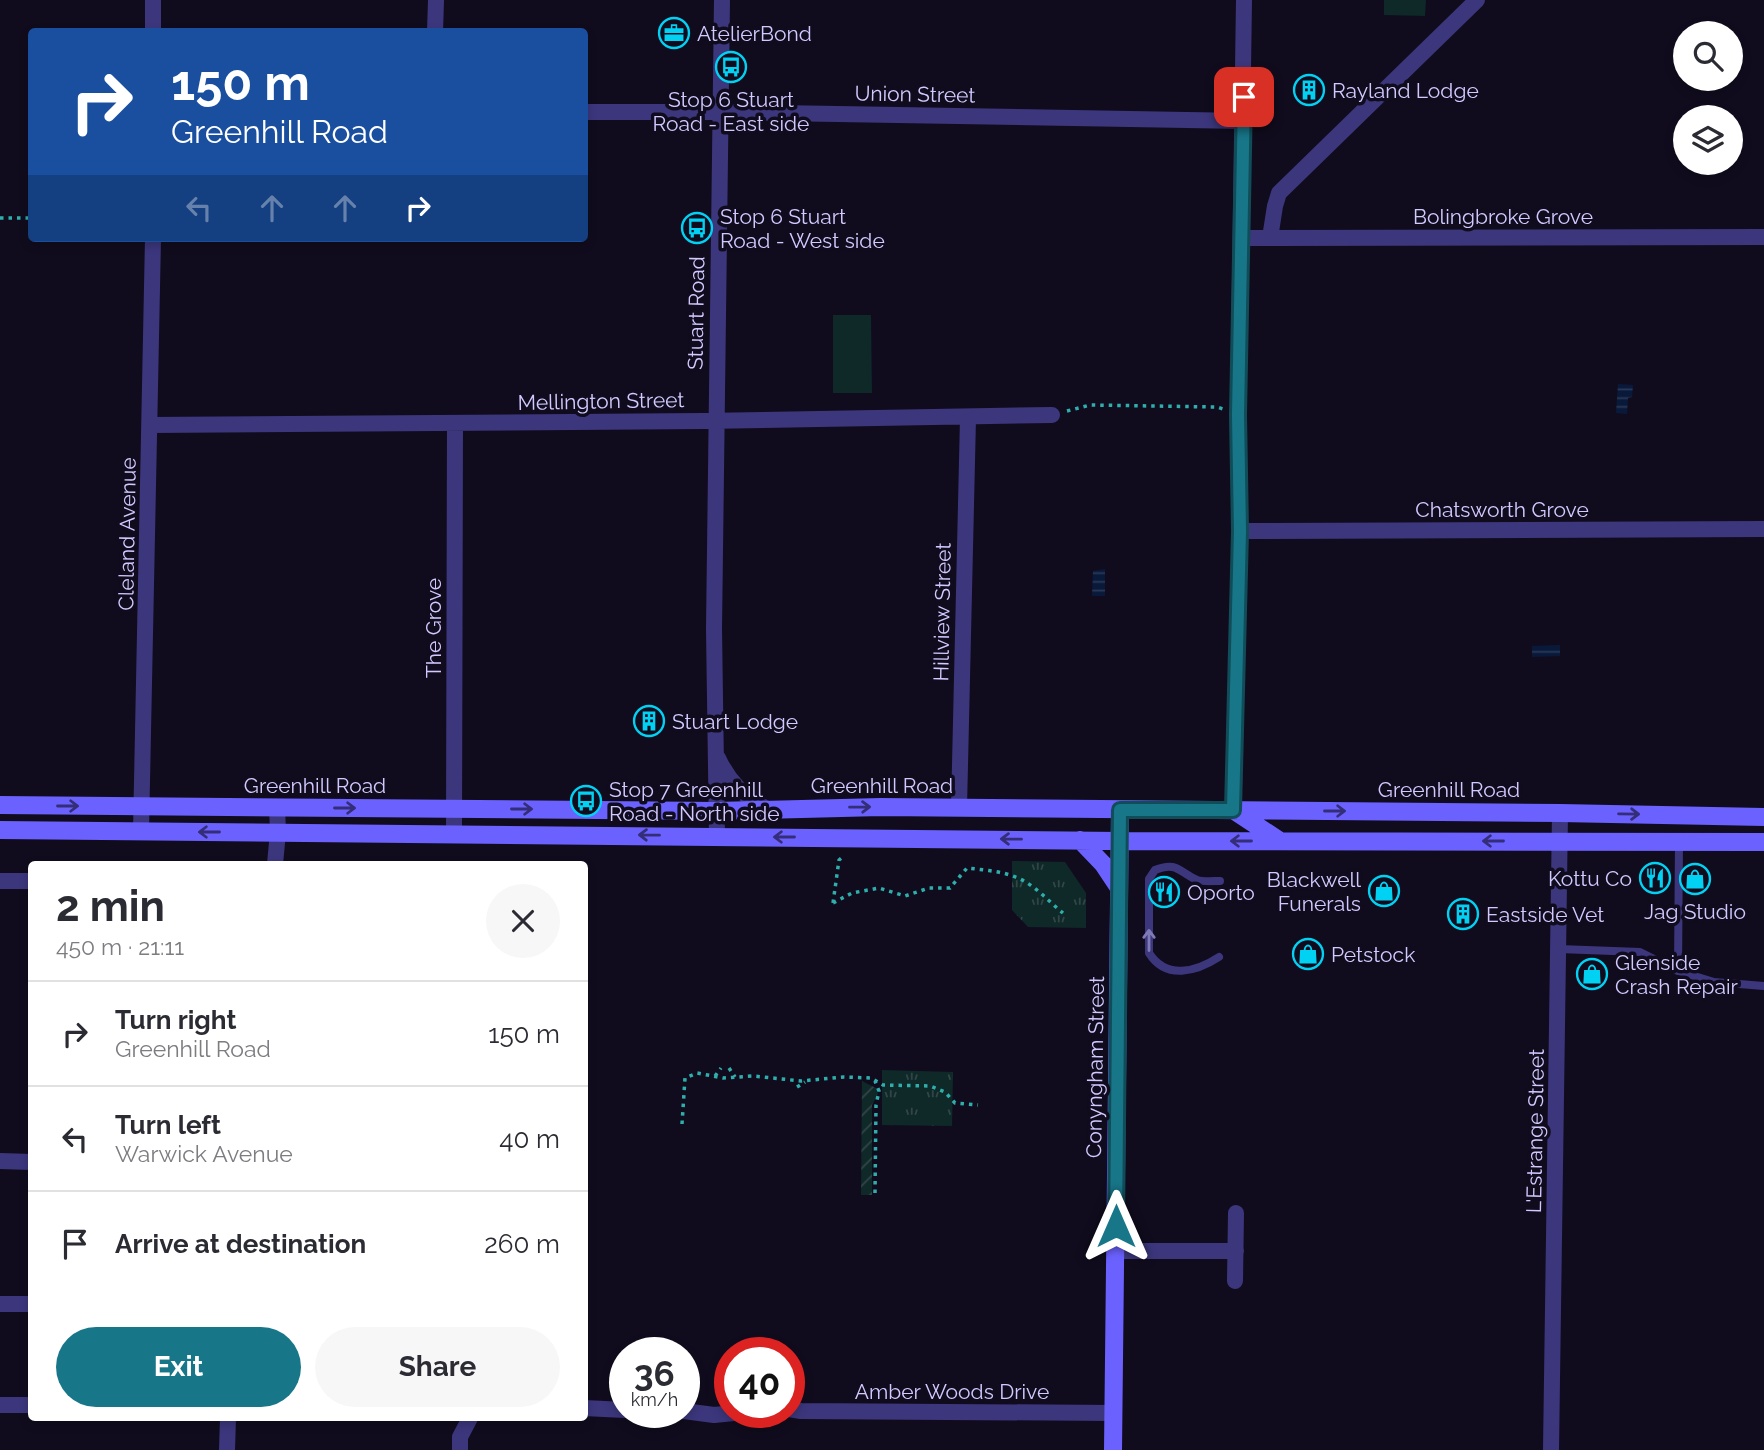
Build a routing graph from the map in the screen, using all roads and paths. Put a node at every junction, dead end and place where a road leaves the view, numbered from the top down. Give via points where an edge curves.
1 (153, 0) edge
2 (436, 0) edge
3 (722, 0) edge
4 (1244, 0) edge
5 (1477, 0) edge
6 (153, 28) edge
7 (435, 28) edge
8 (720, 112) junction
9 (588, 113) edge
10 (1244, 121) junction
11 (0, 218) edge
12 (28, 218) edge
13 (1764, 237) edge
14 (1242, 238) junction
15 (1270, 238) junction
16 (153, 242) edge
17 (1052, 415) joint
18 (1238, 415) junction
19 (968, 418) junction
20 (716, 421) junction
21 (455, 424) junction
22 (150, 425) junction
23 (1764, 529) edge
24 (1240, 531) junction
25 (716, 752) junction
26 (0, 805) edge
27 (142, 806) junction
28 (277, 807) junction
29 (454, 808) junction
30 (959, 808) junction
31 (767, 809) junction
32 (1120, 810) junction
33 (1233, 810) junction
34 (717, 811) junction
35 (1560, 813) junction
36 (1764, 817) edge
37 (0, 830) edge
38 (141, 831) junction
39 (278, 832) junction
40 (454, 833) junction
41 (717, 836) junction
42 (1080, 840) junction
43 (1120, 841) junction
44 (1280, 841) junction
45 (1561, 841) junction
46 (1679, 842) junction
47 (1764, 842) edge
48 (847, 854) dead end
49 (275, 861) edge
50 (0, 881) edge
51 (28, 881) edge
52 (1220, 881) dead end
53 (1119, 888) junction
54 (1063, 913) dead end
55 (1559, 949) junction
56 (1219, 957) dead end
57 (1678, 971) junction
58 (1764, 986) edge
59 (721, 1068) dead end
60 (729, 1068) dead end
61 (856, 1068) dead end
62 (865, 1069) dead end
63 (715, 1076) junction
64 (735, 1077) junction
65 (854, 1077) junction
66 (867, 1078) junction
67 (806, 1080) junction
68 (875, 1080) junction
69 (797, 1087) dead end
70 (978, 1105) dead end
71 (682, 1124) dead end
72 (0, 1161) edge
73 (28, 1162) edge
74 (875, 1193) dead end
75 (1236, 1213) dead end
76 (1116, 1251) junction
77 (1236, 1251) junction
78 (1236, 1281) dead end
79 (0, 1304) edge
80 (28, 1304) edge
81 (0, 1405) edge
82 (28, 1405) edge
83 (588, 1408) edge
84 (609, 1409) edge
85 (805, 1410) edge
86 (1114, 1413) junction
87 (228, 1421) edge
88 (468, 1421) edge
89 (227, 1450) edge
90 (460, 1450) edge
91 (1114, 1450) edge
92 (1551, 1450) edge

1 - 6 street
2 - 7 street
3 - 8 street, Stuart Road
4 - 10 street
5 - 15 street via 1279,193
8 - 9 street, Union Street
8 - 10 street, Union Street
8 - 20 street, Stuart Road
10 - 14 street
11 - 12 path
13 - 15 street, Bolingbroke Grove
14 - 15 street, Bolingbroke Grove
14 - 18 street
16 - 22 street, Cleland Avenue
17 - 18 path via 1090,405 1217,407
17 - 19 street, Mellington Street
18 - 24 street
19 - 20 street, Mellington Street
19 - 30 street, Hillview Street
20 - 21 street, Mellington Street
20 - 25 street, Stuart Road
21 - 22 street, Mellington Street
21 - 29 street, The Grove
22 - 27 street, Cleland Avenue
23 - 24 street, Chatsworth Grove
24 - 33 street
25 - 31 street, Stuart Road via 732,781 749,800
25 - 34 street, Stuart Road
26 -> 27 main road, Greenhill Road
27 - 28 main road, Greenhill Road
27 - 38 street, Cleland Avenue
28 -> 29 main road, Greenhill Road
28 - 39 street
29 -> 34 main road, Greenhill Road
29 - 40 street, The Grove
31 -> 30 main road, Greenhill Road
30 - 32 main road, Greenhill Road
31 - 34 main road, Greenhill Road
32 - 33 main road, Greenhill Road
32 - 43 main road, Conyngham Street
33 -> 35 main road, Greenhill Road
33 - 44 main road
34 - 41 street, Stuart Road
35 -> 36 main road, Greenhill Road
35 - 45 street, L'Estrange Street
37 - 38 main road
39 -> 38 main road
39 - 40 main road
39 - 49 street
41 -> 40 main road
42 -> 41 main road
42 - 43 main road
42 - 53 main road
44 -> 43 main road
43 - 53 main road, Conyngham Street
45 -> 44 main road
45 - 46 main road
45 - 55 street, L'Estrange Street
46 - 47 main road
46 - 57 lane
48 - 54 path via 839,860 833,903 878,888 905,896 929,888 950,888 967,868 1020,879
50 - 51 street
56 -> 52 lane via 1191,970 1160,967 1149,953 1149,879 1154,870 1171,867 1199,881
53 - 76 main road, Conyngham Street
55 - 57 lane via 1640,952
55 - 92 street, L'Estrange Street
57 - 58 lane via 1714,982
59 - 63 path
60 - 64 path
61 - 65 path
62 - 66 path
63 - 64 path
63 - 71 path via 697,1073 685,1078
64 - 67 path
65 - 66 path
65 - 67 path
66 - 68 path
67 - 69 path
68 - 70 path via 883,1085 930,1086 955,1103
68 - 74 path via 879,1091
72 - 73 street
75 - 77 street
76 - 77 street
76 - 86 main road, Conyngham Street
77 - 78 street
79 - 80 street
81 - 82 street
83 - 84 street
85 - 86 street, Amber Woods Drive
86 - 91 main road, Conyngham Street
87 - 89 street
88 - 90 street via 460,1437

